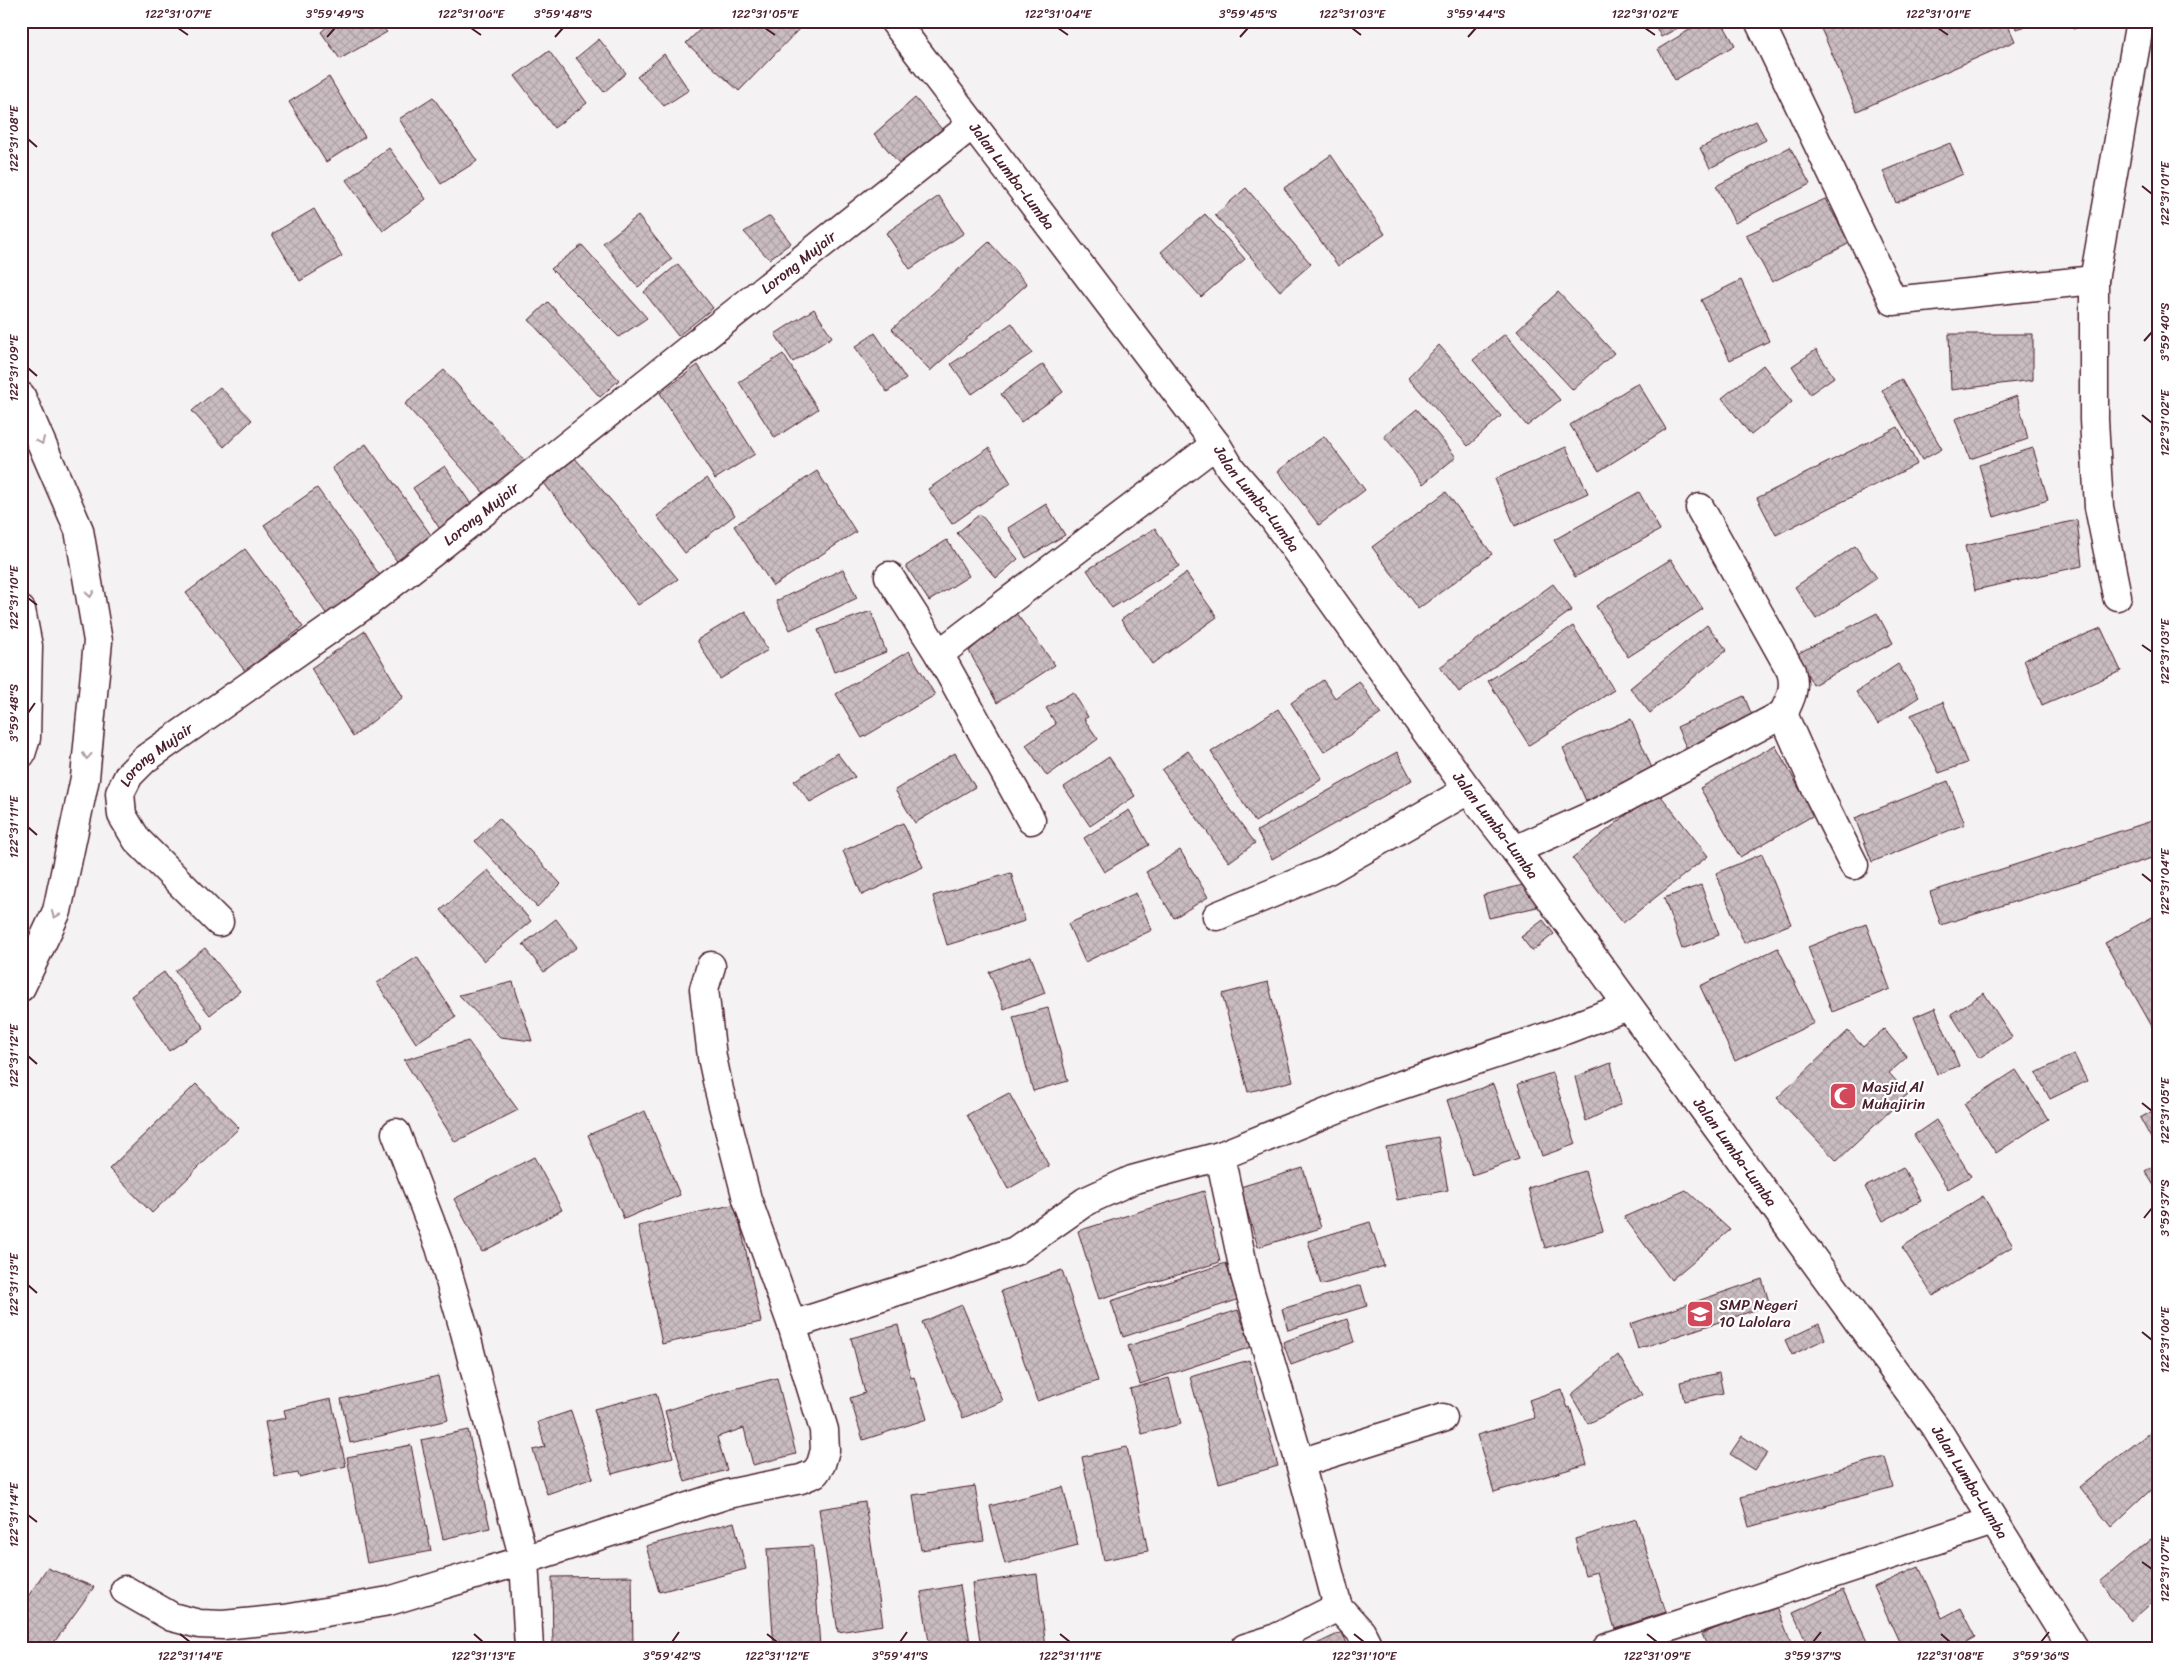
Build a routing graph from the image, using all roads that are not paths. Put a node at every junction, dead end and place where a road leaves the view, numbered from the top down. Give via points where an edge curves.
1 (894, 21) edge
2 (1759, 21) edge
3 (2140, 21) edge
4 (973, 124) junction
5 (2094, 280) junction
6 (21, 396) edge
7 (1216, 444) junction
8 (1700, 508) dead end
9 (890, 576) dead end
10 (2117, 596) dead end
11 (21, 610) edge
12 (939, 654) junction
13 (1783, 714) junction
14 (21, 754) edge
15 (1468, 790) junction
16 (1031, 820) dead end
17 (1514, 850) junction
18 (1854, 865) dead end
19 (1217, 916) dead end
20 (219, 922) dead end
21 (710, 966) dead end
22 (21, 987) edge
23 (1628, 1006) junction
24 (396, 1133) dead end
25 (1220, 1156) junction
26 (792, 1325) junction
27 (1443, 1418) dead end
28 (1300, 1463) junction
29 (1993, 1521) junction
30 (524, 1560) junction
31 (125, 1590) dead end
32 (1338, 1607) junction
33 (529, 1648) edge
34 (1245, 1648) edge
35 (1369, 1648) edge
36 (1607, 1648) edge
37 (2073, 1648) edge

1 - 4 street, Jalan Lumba-Lumba
2 - 5 street via 1893,301
3 - 5 street
4 - 7 street, Jalan Lumba-Lumba
4 - 20 street, Lorong Mujair via 444,543 370,600 145,759 129,775 120,793 120,805 122,815 137,840
5 - 10 street via 2094,420 2099,506
6 -> 22 street via 79,530 98,640 85,778 59,902
7 - 12 street
7 - 15 street, Jalan Lumba-Lumba via 1231,469 1273,518
8 - 13 street via 1791,671 1793,693
9 - 12 street
11 - 14 street via 28,646 26,738
12 - 16 street
13 - 17 street via 1593,815
13 - 18 street
15 - 17 street, Jalan Lumba-Lumba
15 - 19 street via 1328,870
17 - 23 street, Jalan Lumba-Lumba
21 - 26 street via 704,989 712,1057 748,1199
23 - 25 street via 1552,1035 1371,1095
23 - 29 street, Jalan Lumba-Lumba via 1936,1428
24 - 30 street via 440,1246
25 - 26 street via 1132,1180 1086,1201 1015,1250
25 - 28 street via 1245,1275
26 - 30 street via 824,1430 825,1450 822,1464 815,1473 801,1479 728,1494
27 - 28 street
28 - 32 street
29 - 36 street
29 - 37 street, Jalan Lumba-Lumba
30 - 31 street via 389,1601 285,1619 223,1625 199,1624 172,1617
30 - 33 street
32 - 34 street via 1274,1638
32 - 35 street via 1361,1632

